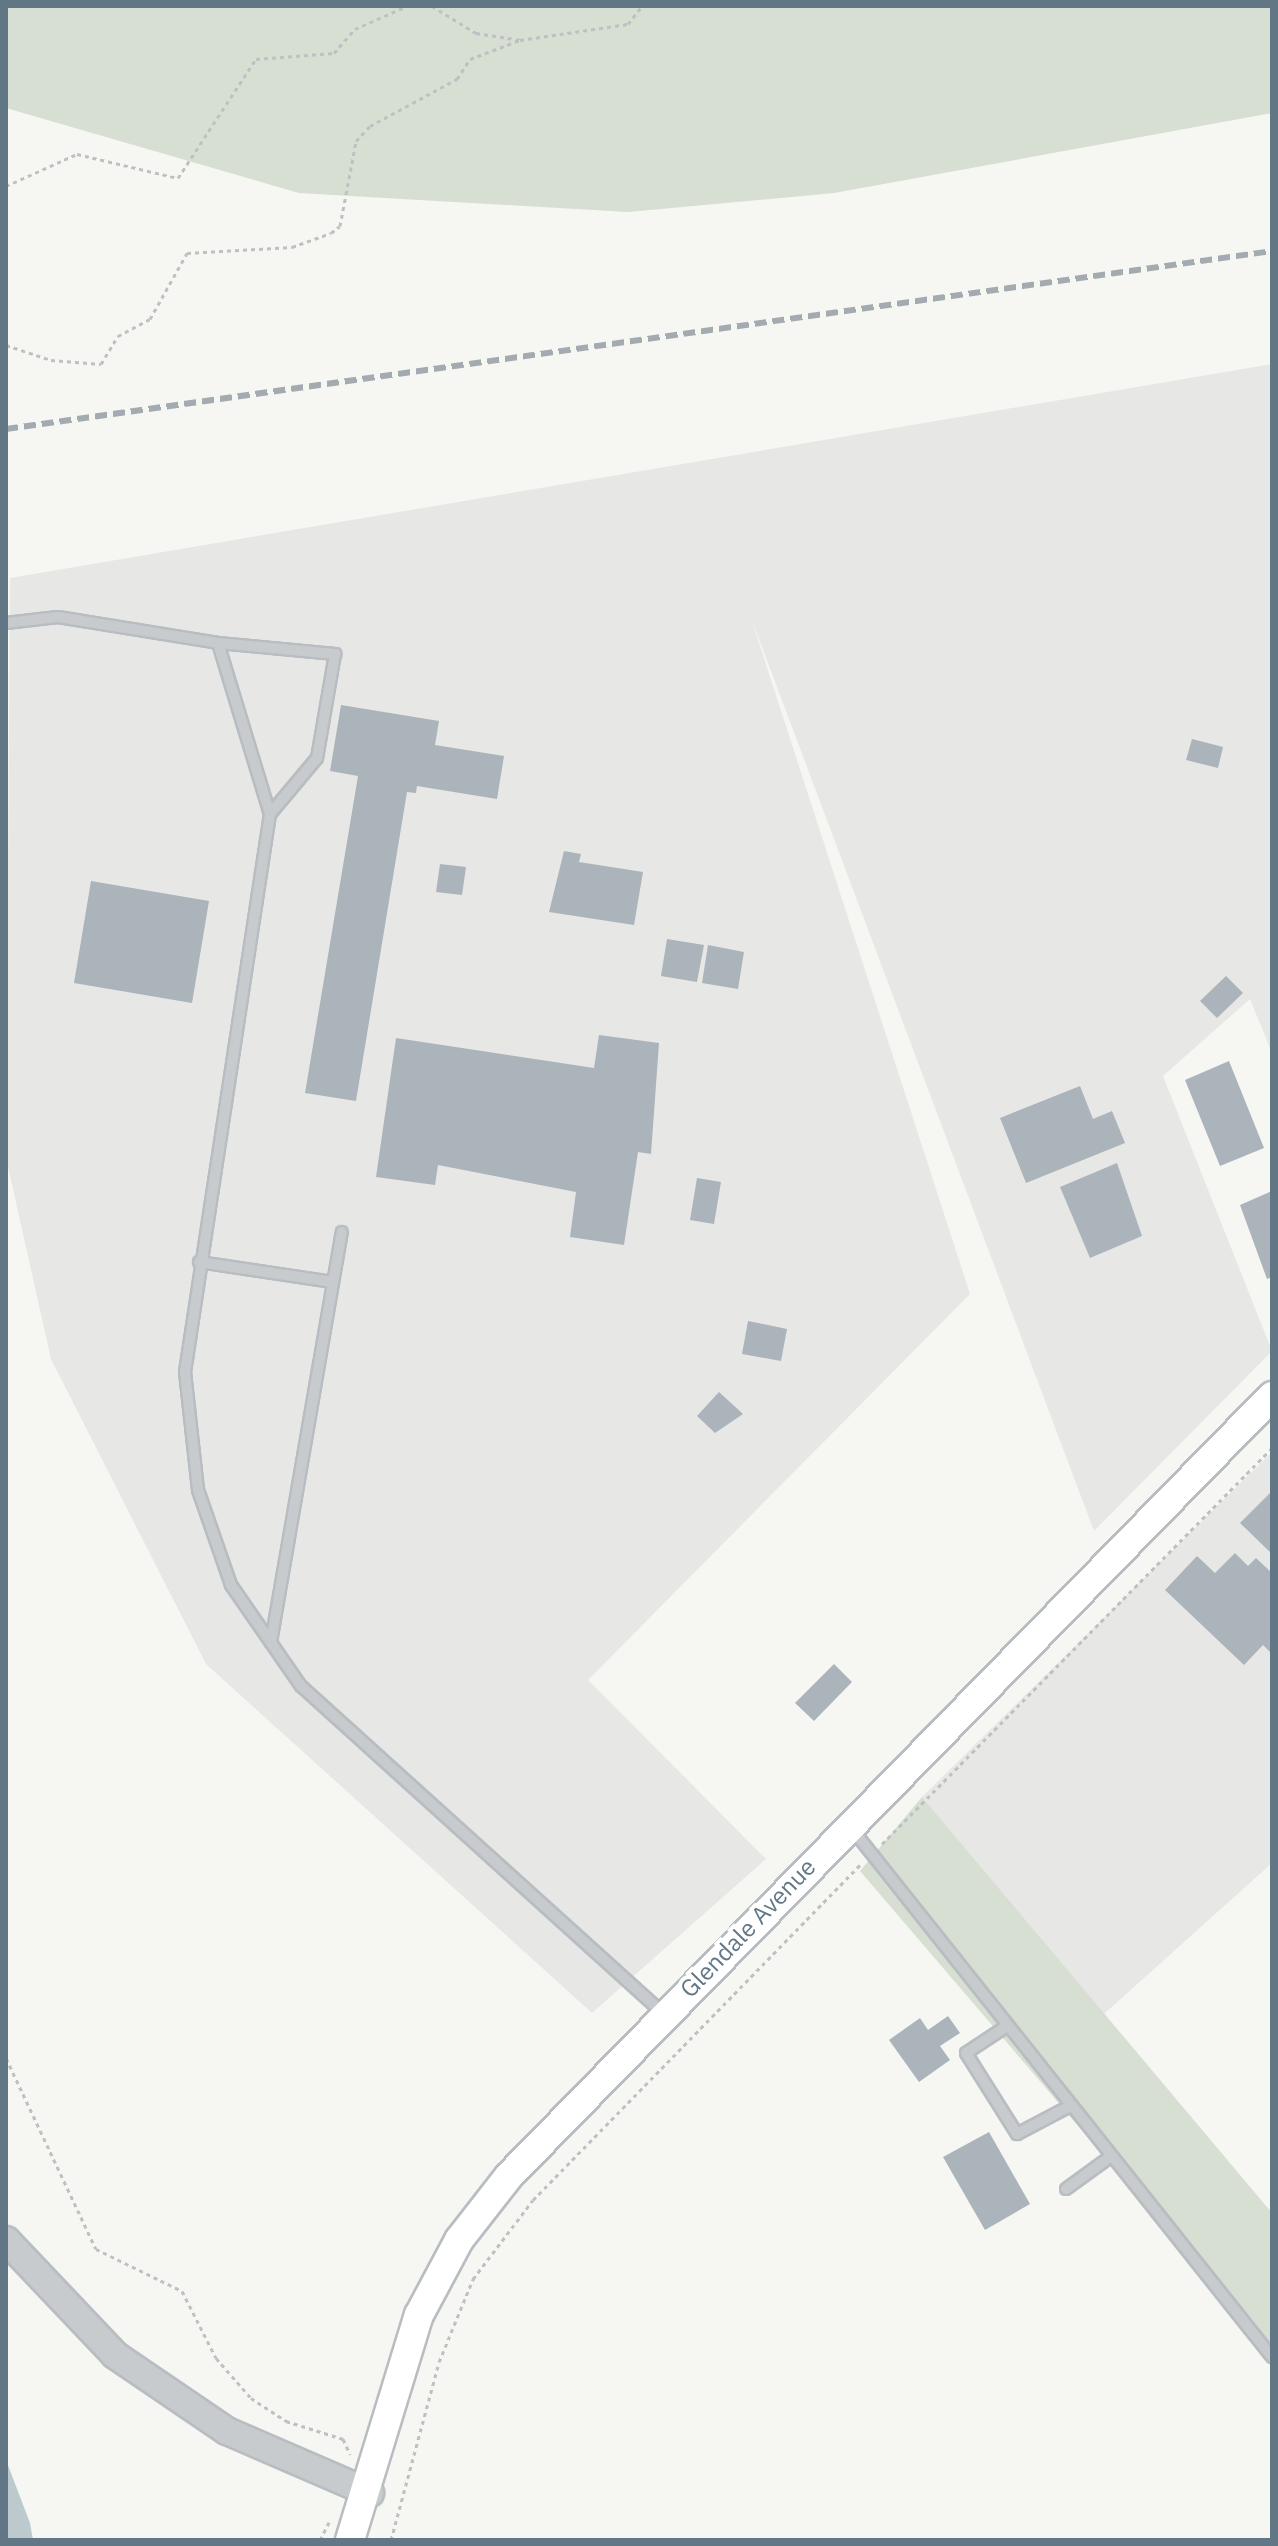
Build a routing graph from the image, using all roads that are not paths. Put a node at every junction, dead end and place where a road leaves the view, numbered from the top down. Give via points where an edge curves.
1 (6, 623) edge
2 (218, 643) junction
3 (270, 814) junction
4 (342, 1232) dead end
5 (199, 1262) junction
6 (333, 1282) junction
7 (1272, 1396) edge
8 (271, 1642) junction
9 (848, 1825) junction
10 (665, 2014) junction
11 (1007, 2026) junction
12 (1070, 2106) junction
13 (1110, 2157) junction
14 (1066, 2189) dead end
15 (6, 2240) edge
16 (1272, 2357) edge
17 (357, 2488) junction
18 (350, 2540) edge

1 - 2 lane via 58,617
2 - 3 lane
2 - 3 lane via 335,654 317,758
3 - 5 lane
4 - 6 lane
5 - 6 lane
5 - 8 lane via 185,1372 198,1490 231,1585
6 - 8 lane
7 - 9 main road, Glendale Avenue
8 - 10 lane via 301,1686
9 - 10 main road, Glendale Avenue
9 - 11 lane
10 - 17 main road, Glendale Avenue via 509,2176 436,2277
11 - 12 lane
11 - 12 lane via 966,2053 1017,2134
12 - 13 lane
13 - 14 lane
13 - 16 lane
15 - 17 street via 115,2355 227,2431
17 - 18 main road, Glendale Avenue

